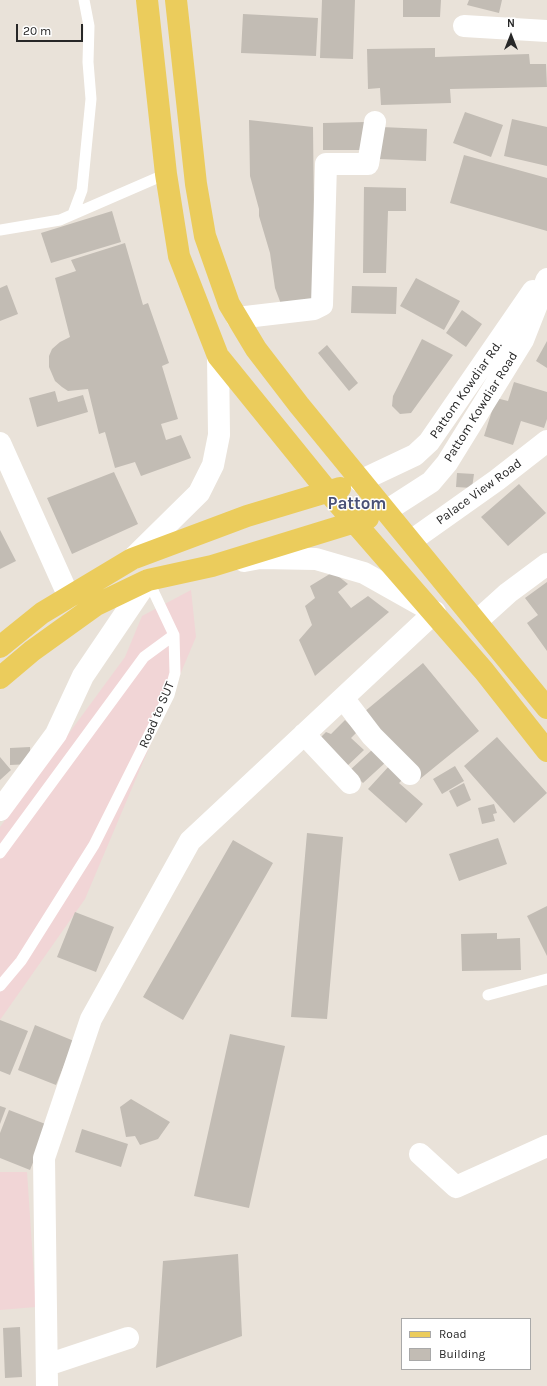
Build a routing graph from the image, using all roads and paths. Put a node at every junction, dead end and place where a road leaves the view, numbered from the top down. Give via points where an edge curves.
1 (84, 0) edge
2 (146, 0) edge
3 (176, 0) edge
4 (464, 26) dead end
5 (547, 31) edge
6 (375, 122) dead end
7 (166, 174) junction
8 (73, 214) junction
9 (0, 230) edge
10 (547, 272) edge
11 (547, 279) edge
12 (237, 318) junction
13 (218, 356) junction
14 (547, 441) edge
15 (0, 443) edge
16 (360, 481) junction
17 (329, 493) junction
18 (386, 511) junction
19 (355, 522) junction
20 (411, 541) junction
21 (132, 559) junction
22 (547, 564) edge
23 (212, 566) junction
24 (148, 580) junction
25 (69, 597) junction
26 (435, 612) junction
27 (477, 621) junction
28 (174, 636) junction
29 (0, 646) edge
30 (0, 678) edge
31 (343, 698) junction
32 (547, 708) edge
33 (304, 734) junction
34 (547, 751) edge
35 (410, 774) dead end
36 (350, 783) dead end
37 (0, 810) edge
38 (0, 853) edge
39 (547, 979) edge
40 (0, 986) edge
41 (488, 995) dead end
42 (547, 1146) edge
43 (420, 1154) dead end
44 (128, 1338) dead end
45 (47, 1376) edge

1 - 8 lane via 89,26 91,99 82,190
2 - 7 main road
3 - 12 main road via 196,184 205,236 229,304
4 - 5 street
6 - 12 street via 368,164 326,164 322,305 314,309
7 - 8 lane
7 - 13 main road via 179,256
8 - 9 lane via 60,220
10 - 16 street, Pattom Kowdiar Rd. via 429,442 415,455
11 - 18 street, Pattom Kowdiar Road via 523,340 447,462 431,482
12 - 16 main road via 256,349
13 - 17 main road
13 - 21 street via 219,434 213,465 199,493
14 - 20 street, Palace View Road
15 - 25 street
16 - 17 main road
16 - 18 main road
17 - 19 main road
17 - 21 main road via 247,516
18 - 19 main road
18 - 20 main road
19 - 23 main road
19 - 26 main road
20 - 27 main road
21 - 25 main road
22 - 27 street via 508,593
23 - 24 main road
23 - 26 street via 260,558 316,559 364,573
24 - 28 lane
24 - 30 main road via 96,604
24 - 37 street via 83,676 56,734
25 - 29 main road
26 - 31 street
26 - 34 main road
27 - 32 main road
28 - 38 lane via 144,657
28 - 40 lane, Road to SUT via 175,673 169,695 124,788 94,845 65,892 21,961
31 - 33 street
31 - 35 street via 372,736
33 - 36 street
33 - 45 street via 190,841 91,1020 44,1158
39 - 41 lane
42 - 43 street via 456,1187
44 - 45 street

